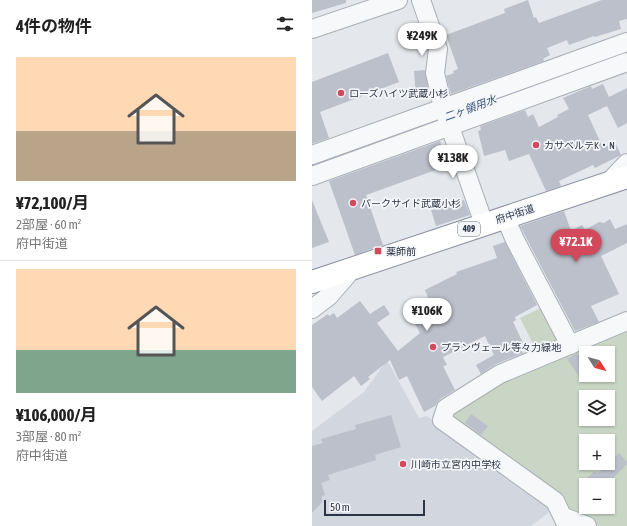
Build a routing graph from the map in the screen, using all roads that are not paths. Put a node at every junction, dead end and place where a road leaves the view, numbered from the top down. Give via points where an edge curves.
1 (398, 0) edge
2 (421, 0) edge
3 (312, 29) edge
4 (627, 42) edge
5 (627, 62) edge
6 (447, 116) junction
7 (312, 154) edge
8 (627, 163) edge
9 (312, 176) edge
10 (627, 177) edge
11 (607, 184) junction
12 (505, 217) junction
13 (484, 224) junction
14 (355, 266) junction
15 (312, 282) edge
16 (312, 308) edge
17 (627, 321) edge
18 (570, 345) junction
19 (566, 521) edge
20 (587, 526) edge

1 - 3 street
2 - 6 street via 438,49 434,73
4 - 6 street
5 - 6 street
6 - 7 street
6 - 9 street
6 - 13 street
8 - 11 street
10 - 11 highway, 府中街道 / 409
11 - 12 highway, 府中街道 / 409
12 - 13 highway, 府中街道 / 409
12 - 18 street
13 - 14 highway, 府中街道 / 409
14 - 15 highway, 府中街道 / 409
14 - 16 street via 328,296
17 - 18 street
18 - 19 street via 500,374 446,408 442,420 554,501
19 - 20 street

